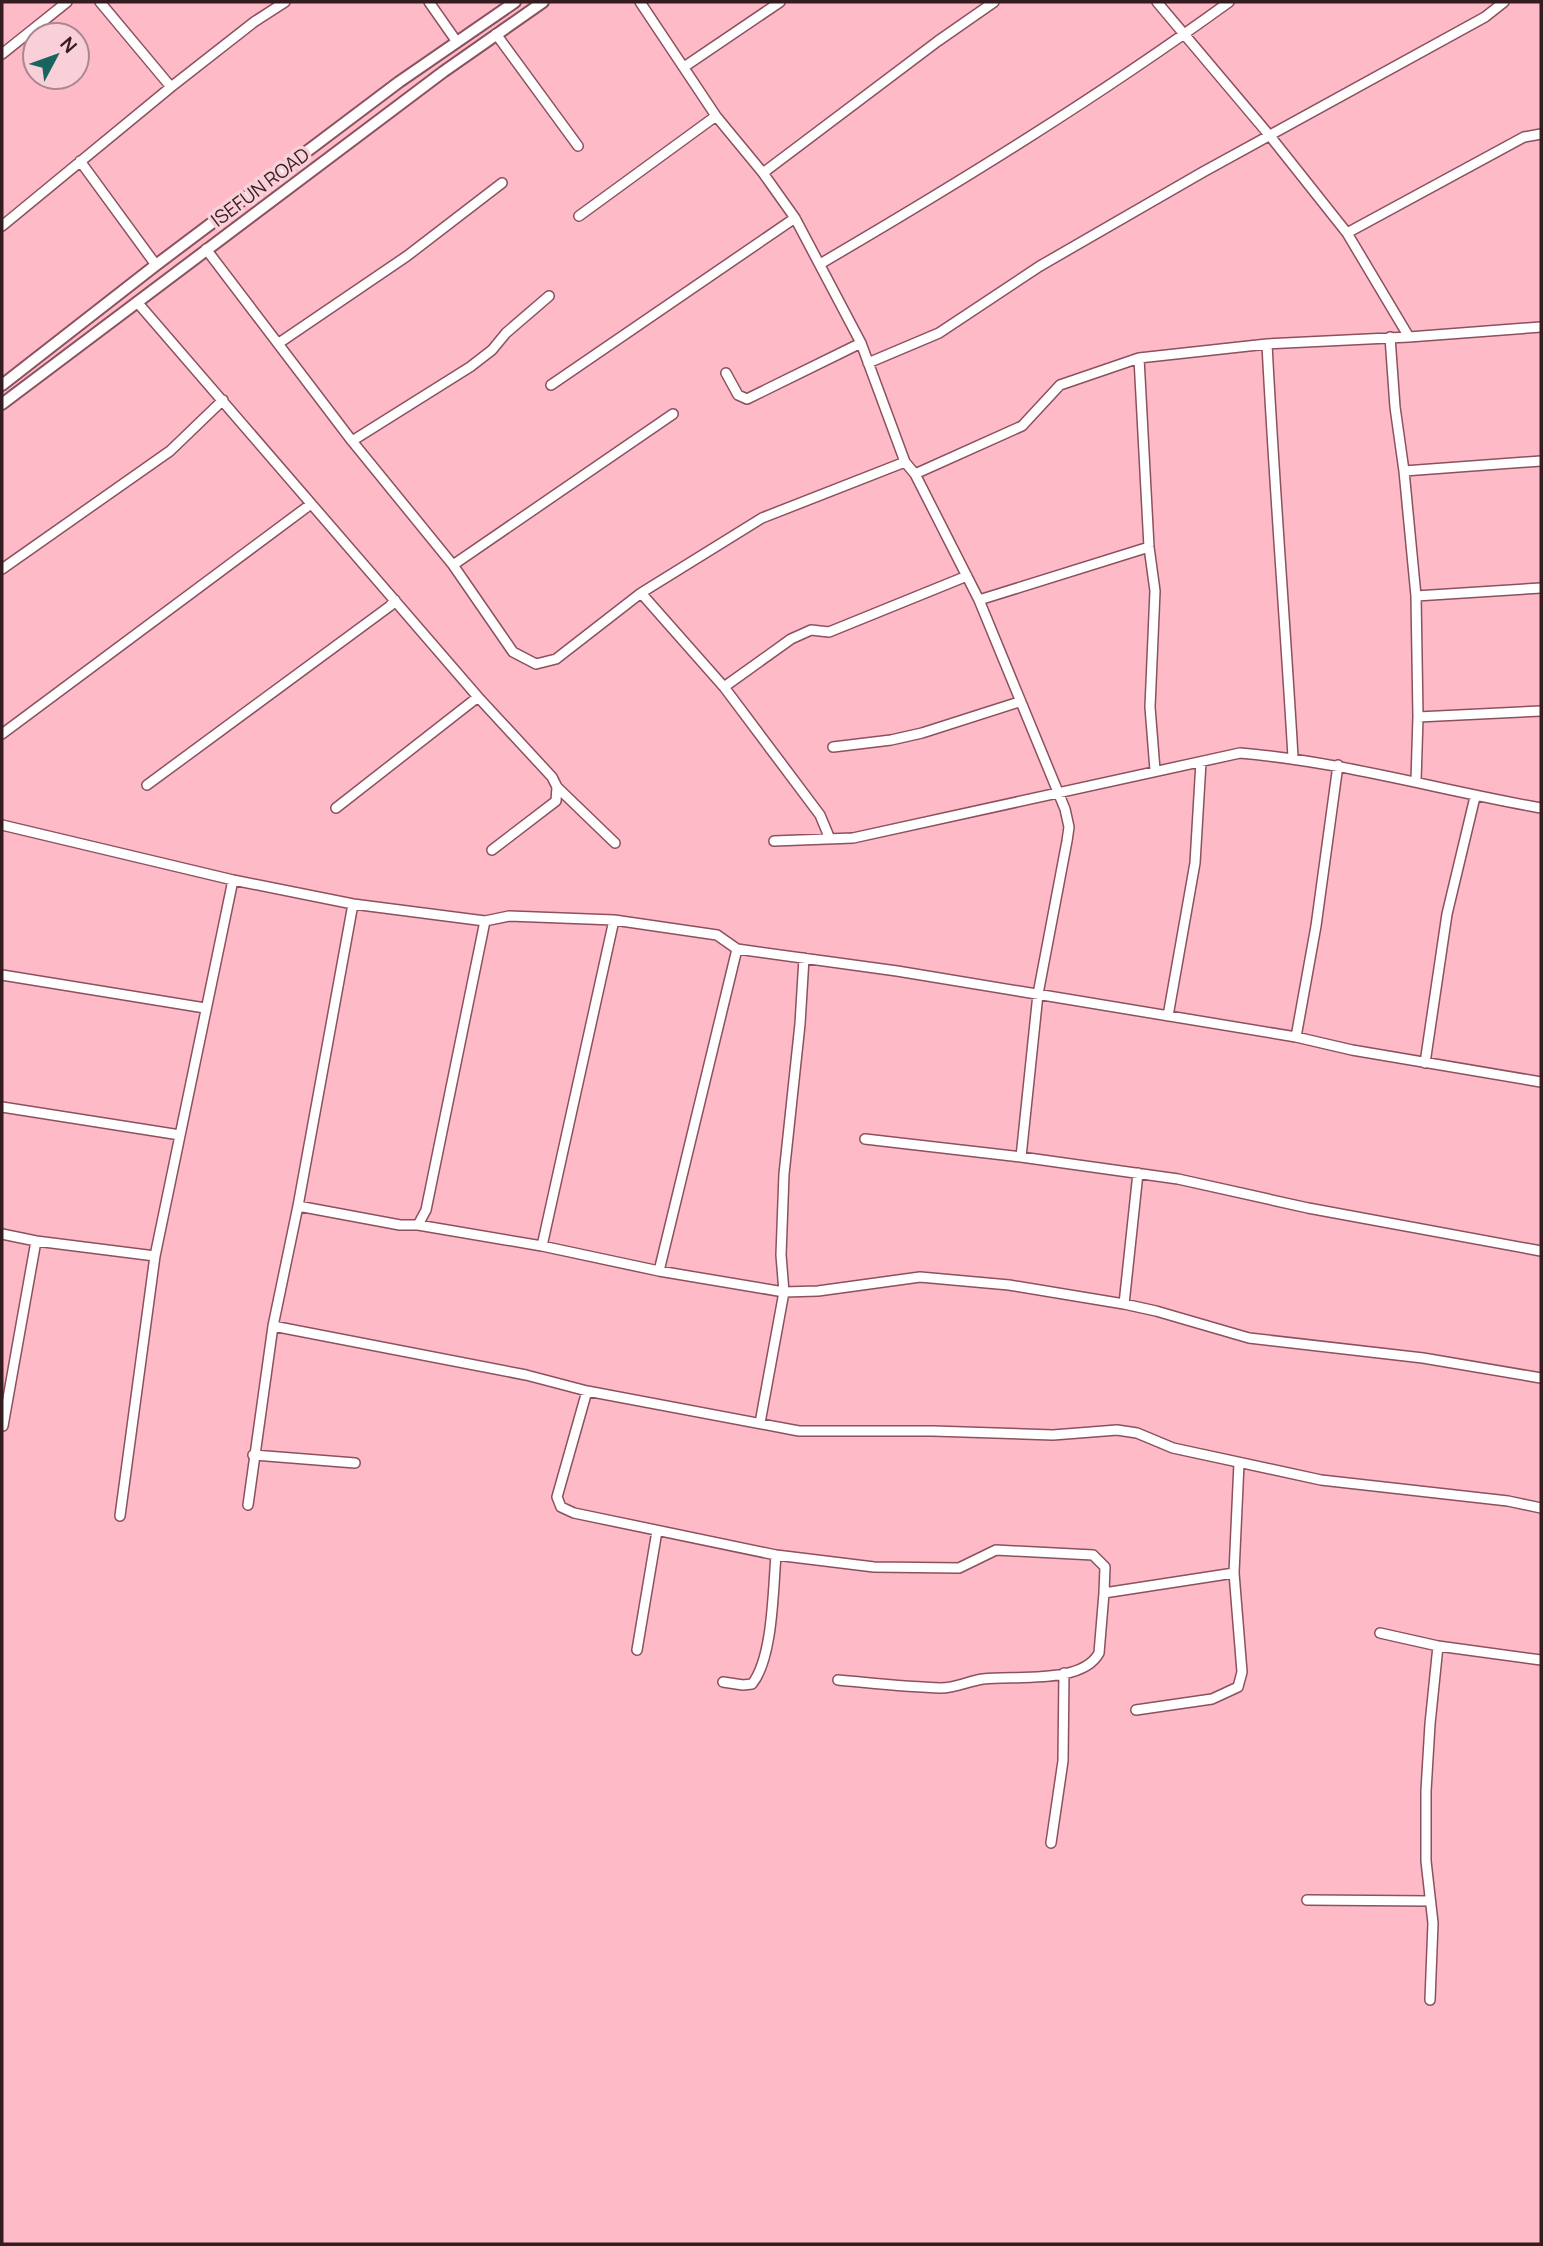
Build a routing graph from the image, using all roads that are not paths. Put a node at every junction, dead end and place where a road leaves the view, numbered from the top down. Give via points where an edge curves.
1 (67, 2) edge
2 (100, 2) edge
3 (285, 2) edge
4 (429, 2) edge
5 (514, 2) edge
6 (543, 2) edge
7 (640, 2) edge
8 (780, 2) edge
9 (994, 2) edge
10 (1157, 2) edge
11 (1229, 2) edge
12 (1504, 2) edge
13 (267, 7) edge
14 (496, 34) junction
15 (1184, 34) junction
16 (457, 41) junction
17 (2, 54) edge
18 (684, 67) junction
19 (171, 87) junction
20 (716, 116) junction
21 (1541, 134) edge
22 (1270, 136) junction
23 (578, 146) dead end
24 (80, 161) junction
25 (763, 173) junction
26 (502, 183) dead end
27 (579, 216) dead end
28 (795, 218) junction
29 (2, 226) edge
30 (1347, 233) junction
31 (206, 249) junction
32 (820, 264) junction
33 (156, 265) junction
34 (549, 296) dead end
35 (137, 302) junction
36 (1541, 327) edge
37 (1390, 337) junction
38 (1409, 337) junction
39 (279, 343) junction
40 (861, 343) junction
41 (1267, 344) junction
42 (44, 352) junction
43 (1139, 358) junction
44 (868, 363) junction
45 (53, 365) junction
46 (726, 373) dead end
47 (2, 385) edge
48 (551, 385) dead end
49 (223, 400) junction
50 (2, 404) edge
51 (673, 414) dead end
52 (352, 441) junction
53 (1541, 461) edge
54 (905, 462) junction
55 (1404, 471) junction
56 (915, 474) junction
57 (311, 503) junction
58 (1149, 547) junction
59 (453, 565) junction
60 (2, 569) edge
61 (967, 576) junction
62 (1541, 588) edge
63 (642, 593) junction
64 (1416, 596) junction
65 (395, 600) junction
66 (979, 600) junction
67 (724, 687) junction
68 (478, 697) junction
69 (1019, 702) junction
70 (1541, 711) edge
71 (1418, 718) junction
72 (2, 734) edge
73 (833, 747) dead end
74 (1293, 758) junction
75 (1201, 762) junction
76 (1338, 765) junction
77 (1155, 770) junction
78 (1416, 781) junction
79 (147, 785) dead end
80 (557, 787) junction
81 (1058, 792) junction
82 (1475, 797) junction
83 (336, 808) dead end
84 (1541, 808) edge
85 (2, 825) edge
86 (830, 838) junction
87 (774, 841) dead end
88 (615, 843) dead end
89 (492, 850) dead end
90 (233, 880) junction
91 (353, 904) junction
92 (614, 920) junction
93 (485, 922) junction
94 (737, 949) junction
95 (804, 958) junction
96 (2, 975) edge
97 (1038, 994) junction
98 (205, 1008) junction
99 (1168, 1016) junction
100 (1296, 1037) junction
101 (1424, 1063) junction
102 (1541, 1082) edge
103 (2, 1107) edge
104 (180, 1135) junction
105 (865, 1139) dead end
106 (1021, 1157) junction
107 (1138, 1173) junction
108 (298, 1206) junction
109 (418, 1225) junction
110 (2, 1234) edge
111 (36, 1241) junction
112 (542, 1245) junction
113 (1541, 1251) edge
114 (155, 1256) junction
115 (659, 1271) junction
116 (784, 1292) junction
117 (1124, 1304) junction
118 (272, 1326) junction
119 (1541, 1378) edge
120 (587, 1391) junction
121 (760, 1423) junction
122 (3, 1426) edge
123 (253, 1455) junction
124 (355, 1463) dead end
125 (1239, 1463) junction
126 (248, 1505) dead end
127 (1541, 1508) edge
128 (120, 1516) dead end
129 (656, 1531) junction
130 (776, 1555) junction
131 (1234, 1573) junction
132 (1104, 1593) junction
133 (1380, 1633) dead end
134 (1438, 1646) junction
135 (637, 1650) dead end
136 (1541, 1660) edge
137 (1064, 1673) junction
138 (838, 1680) dead end
139 (723, 1682) dead end
140 (1136, 1710) dead end
141 (1051, 1843) dead end
142 (1307, 1900) dead end
143 (1430, 1901) junction
144 (1430, 2000) dead end

1 - 17 street
2 - 19 street
3 - 13 street
4 - 16 street
5 - 16 street, ISEFUN ROAD
6 - 14 street, ISEFUN ROAD
7 - 18 street
8 - 18 street
9 - 25 street
10 - 15 street
11 - 15 street
12 - 22 street via 1485,17
13 - 19 street
14 - 23 street
14 - 31 street, ISEFUN ROAD
15 - 22 street
15 - 32 street via 959,183
16 - 33 street, ISEFUN ROAD
18 - 20 street
19 - 24 street
20 - 25 street
20 - 27 street
21 - 30 street via 1524,137
22 - 30 street
22 - 44 street via 1040,266 939,333
24 - 29 street
24 - 33 street
25 - 28 street
26 - 39 street via 407,256
28 - 32 street
28 - 48 street
30 - 38 street
31 - 35 street, ISEFUN ROAD
31 - 39 street
32 - 40 street
33 - 42 street, ISEFUN ROAD
34 - 52 street via 470,367
35 - 45 street, ISEFUN ROAD
35 - 49 street
36 - 38 street
37 - 38 street
37 - 41 street
37 - 55 street
39 - 52 street
40 - 44 street
40 - 46 street via 747,399 738,395
41 - 43 street
41 - 74 street
42 - 45 street
42 - 47 street, ISEFUN ROAD
43 - 56 street via 1060,385 1022,426
43 - 58 street
44 - 54 street
45 - 50 street, ISEFUN ROAD
49 - 57 street
49 - 60 street via 170,451
51 - 59 street
52 - 59 street
53 - 55 street
54 - 56 street
54 - 63 street via 762,518
55 - 64 street
56 - 61 street
57 - 65 street
57 - 72 street
58 - 66 street
58 - 77 street via 1155,591 1150,708
59 - 63 street via 513,652 536,664 556,659
61 - 66 street
61 - 67 street via 829,632 811,630 791,639
62 - 64 street
63 - 67 street
64 - 71 street
65 - 68 street
65 - 79 street
66 - 69 street
67 - 86 street via 820,815
68 - 80 street
68 - 83 street
69 - 73 street via 922,733
69 - 81 street
70 - 71 street
71 - 78 street
74 - 75 street via 1240,753
74 - 76 street
75 - 77 street
75 - 99 street via 1195,863
76 - 78 street
76 - 100 street
77 - 81 street
78 - 82 street
80 - 88 street
80 - 89 street via 556,801
81 - 86 street via 853,838
81 - 97 street via 1069,827
82 - 84 street
82 - 101 street via 1447,914
85 - 90 street
86 - 87 street
90 - 91 street
90 - 98 street
91 - 93 street
91 - 108 street
92 - 93 street via 509,916
92 - 94 street via 717,934
92 - 112 street
93 - 109 street via 426,1210
94 - 95 street
94 - 115 street
95 - 97 street
95 - 116 street via 784,1174
96 - 98 street
97 - 99 street
97 - 106 street
98 - 104 street
99 - 100 street
100 - 101 street
101 - 102 street
103 - 104 street
104 - 114 street
105 - 106 street
106 - 107 street
107 - 113 street
107 - 117 street
108 - 109 street
108 - 118 street
109 - 112 street
110 - 111 street
111 - 114 street
111 - 122 street
112 - 115 street
114 - 128 street
115 - 116 street
116 - 117 street via 920,1277 1009,1285
116 - 121 street
117 - 119 street via 1249,1338
118 - 120 street
118 - 123 street
120 - 121 street
120 - 129 street via 557,1497 561,1507
121 - 125 street via 799,1431 1053,1435 1117,1430
123 - 124 street
123 - 126 street
125 - 127 street via 1321,1480 1508,1500
125 - 131 street
129 - 130 street
129 - 135 street
130 - 132 street via 874,1567 959,1568 996,1550 1093,1555 1105,1567
130 - 139 street via 760,1674 752,1684
131 - 132 street
131 - 140 street via 1242,1672 1238,1687 1212,1699
132 - 137 street via 1096,1660
133 - 134 street
134 - 136 street
134 - 143 street via 1426,1791
137 - 138 street via 1048,1678 984,1679 943,1688
137 - 141 street via 1063,1760
142 - 143 street
143 - 144 street

